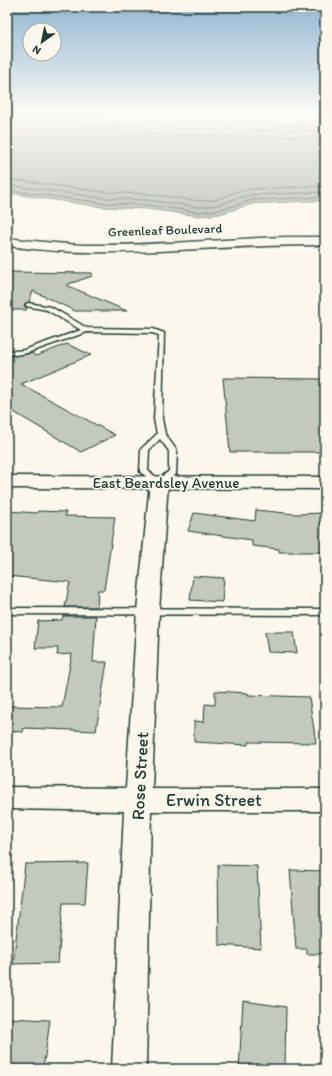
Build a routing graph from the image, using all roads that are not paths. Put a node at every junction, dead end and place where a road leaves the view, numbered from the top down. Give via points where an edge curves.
1 (325, 241) edge
2 (7, 242) edge
3 (28, 305) dead end
4 (86, 330) junction
5 (9, 351) dead end
6 (161, 434) junction
7 (7, 482) edge
8 (159, 483) junction
9 (325, 483) edge
10 (7, 611) edge
11 (148, 611) junction
12 (325, 612) edge
13 (7, 798) edge
14 (138, 800) junction
15 (325, 800) edge
16 (129, 1069) edge

1 - 2 street, Greenleaf Boulevard via 290,240 112,248 52,247
3 - 4 lane via 49,308
4 - 5 lane via 25,352
4 - 6 lane via 153,331 162,334 158,419
6 - 8 lane via 173,451 173,472
6 - 8 lane via 145,449 144,472
7 - 8 street, East Beardsley Avenue
8 - 9 street, East Beardsley Avenue
8 - 11 street, Rose Street
10 - 11 lane
11 - 12 lane
11 - 14 street, Rose Street
13 - 14 street, Erwin Street
14 - 15 street, Erwin Street
14 - 16 street, Rose Street

